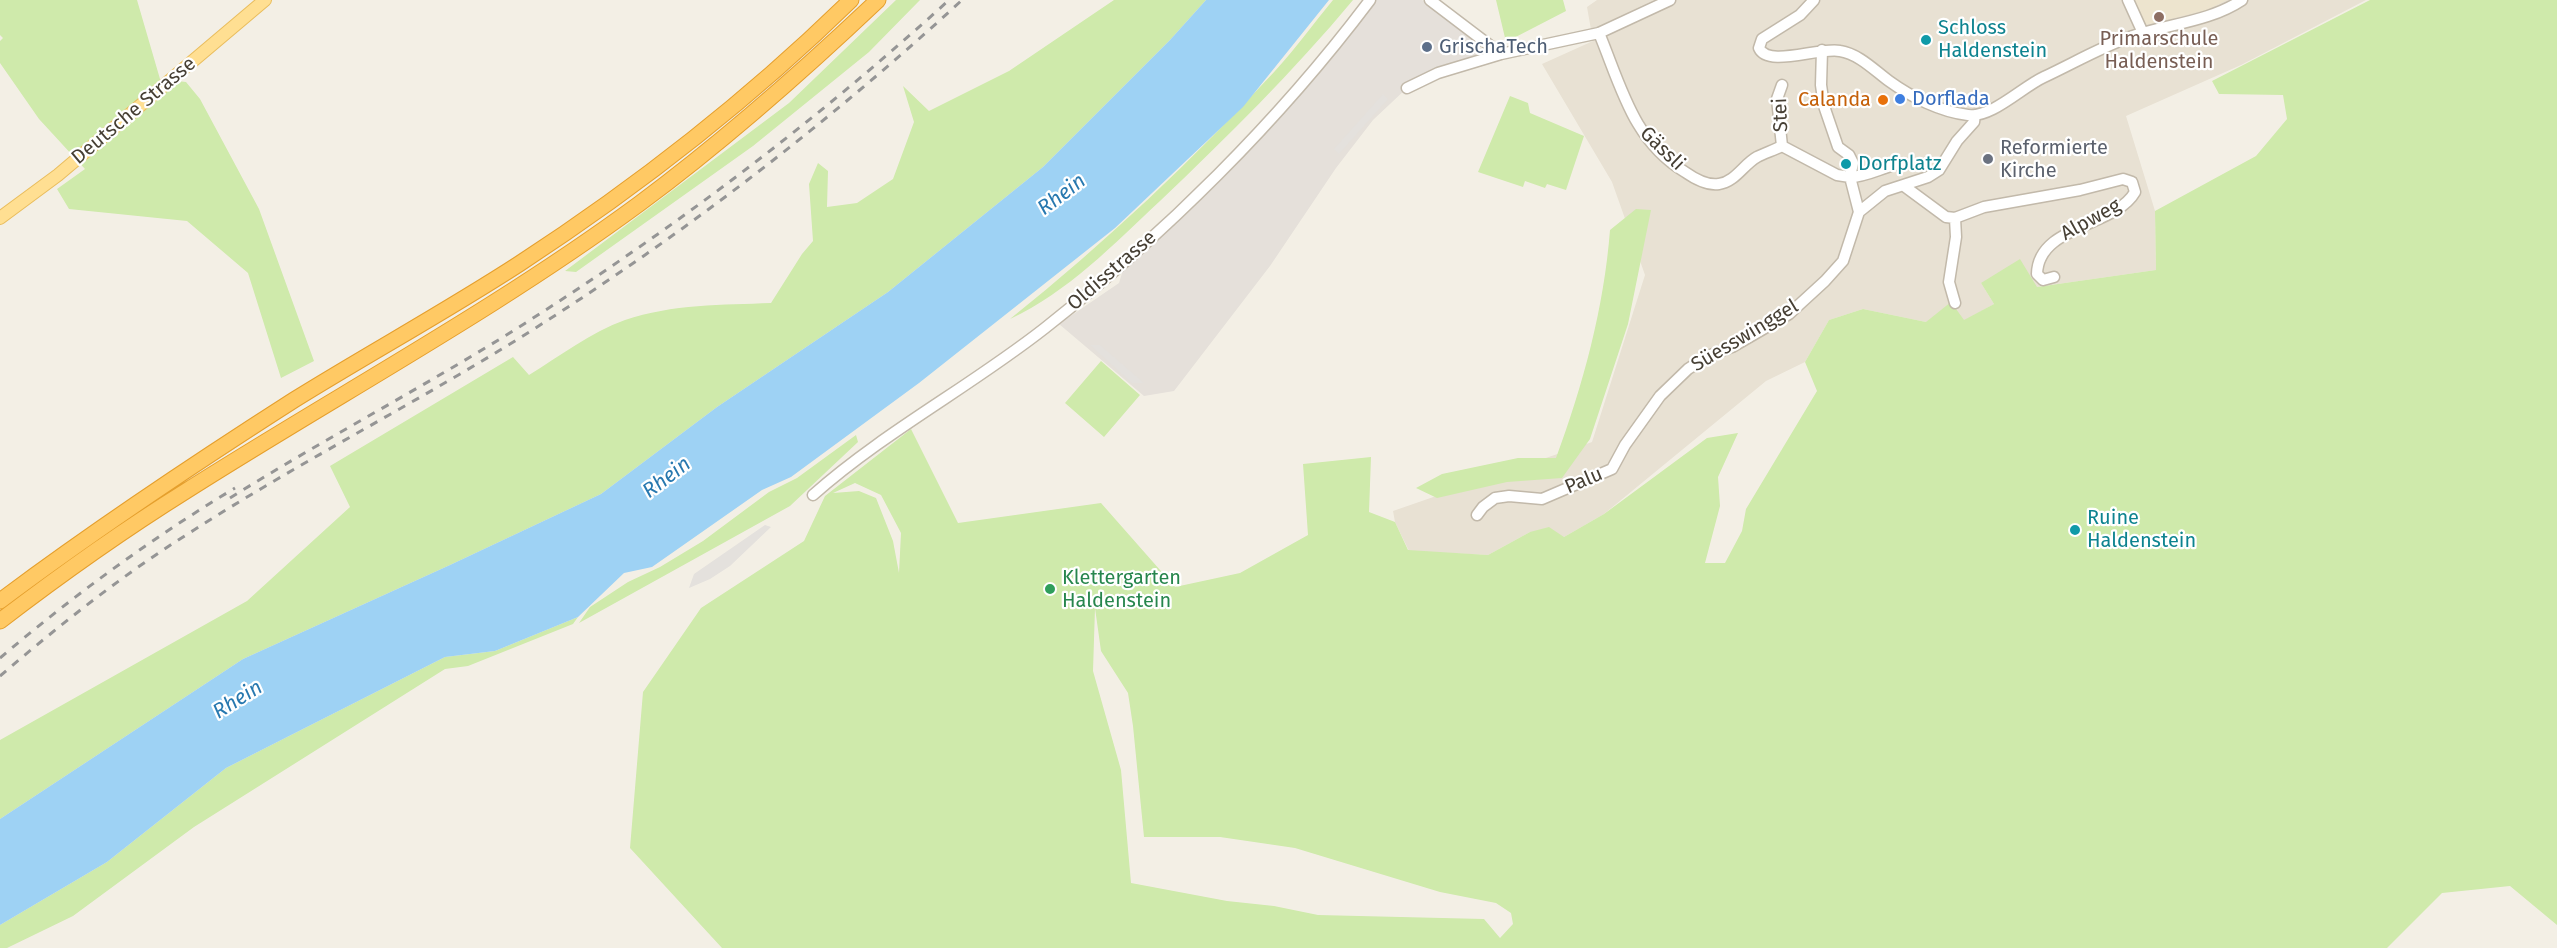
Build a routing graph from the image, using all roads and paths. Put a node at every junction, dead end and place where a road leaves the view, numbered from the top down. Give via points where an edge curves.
1 (265, 0) edge
2 (851, 0) edge
3 (878, 0) edge
4 (1370, 0) edge
5 (1430, 0) edge
6 (1670, 0) edge
7 (1814, 0) edge
8 (2128, 0) edge
9 (2242, 0) edge
10 (1599, 33) junction
11 (2143, 33) junction
12 (1822, 50) junction
13 (1501, 54) junction
14 (1782, 85) dead end
15 (1407, 88) dead end
16 (1975, 115) junction
17 (1782, 146) junction
18 (1899, 164) dead end
19 (1850, 177) junction
20 (1904, 186) junction
21 (1859, 212) junction
22 (0, 218) edge
23 (1955, 218) junction
24 (2054, 277) dead end
25 (1956, 303) dead end
26 (1660, 396) joint
27 (813, 495) dead end
28 (1477, 515) dead end
29 (0, 601) edge
30 (0, 621) edge

1 - 22 main road, Deutsche Strasse via 58,175
2 - 29 highway via 729,110 618,195 519,263 296,399
3 - 30 highway via 794,80 638,204 416,351 185,491
4 - 27 street, Oldisstrasse via 1250,140 1123,264 1044,329 842,469
5 - 13 street
6 - 10 street
7 - 12 street via 1800,15 1762,39 1759,48 1762,54 1773,58
8 - 11 street
9 - 11 street via 2211,15
10 - 13 street
10 - 17 street, Gässli via 1637,126 1650,143 1696,179 1719,184 1728,181 1755,158
11 - 16 street via 2035,81
12 - 16 street via 1850,54 1917,98
12 - 19 street via 1824,106 1838,147 1853,163
13 - 15 street via 1438,73
14 - 17 street, Stei via 1777,99
16 - 20 street via 1939,170
17 - 19 street via 1837,175
18 - 19 street via 1862,177
19 - 21 street
20 - 21 street via 1886,191
20 - 23 street via 1946,217
21 - 26 street, Süesswinggel via 1843,261 1825,281 1788,314 1688,369
23 - 24 street, Alpweg via 1984,207 2123,179 2132,182 2135,192 2121,205 2050,244 2038,264 2037,274 2043,280
23 - 25 street via 1949,282
26 - 28 street, Palu via 1607,472 1542,499 1496,498

